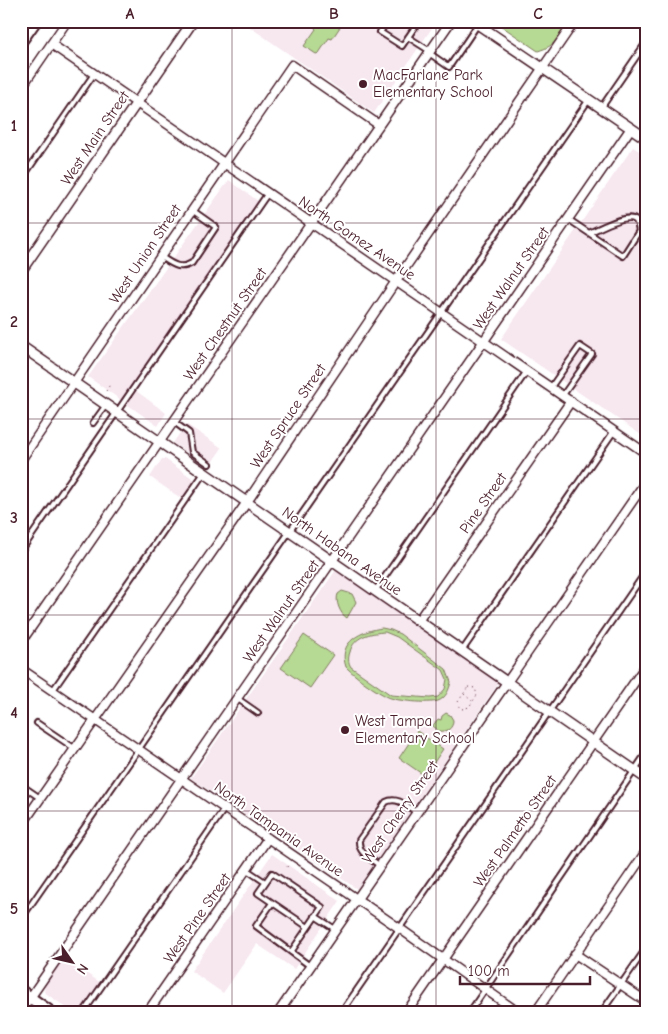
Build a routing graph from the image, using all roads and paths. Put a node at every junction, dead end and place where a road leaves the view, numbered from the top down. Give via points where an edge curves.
1 (33, 21) edge
2 (67, 21) edge
3 (193, 21) edge
4 (388, 21) edge
5 (419, 21) edge
6 (451, 21) edge
7 (575, 21) edge
8 (475, 23) edge
9 (408, 37) junction
10 (21, 38) edge
11 (647, 41) edge
12 (51, 44) junction
13 (429, 52) junction
14 (542, 68) junction
15 (94, 74) junction
16 (21, 88) edge
17 (588, 100) junction
18 (136, 103) junction
19 (601, 108) junction
20 (379, 125) junction
21 (631, 128) junction
22 (647, 139) edge
23 (223, 163) junction
24 (21, 180) edge
25 (268, 193) junction
26 (192, 210) junction
27 (568, 219) junction
28 (311, 223) junction
29 (589, 233) junction
30 (160, 256) junction
31 (21, 271) edge
32 (396, 281) junction
33 (441, 312) junction
34 (484, 341) junction
35 (21, 346) edge
36 (527, 371) junction
37 (74, 383) junction
38 (111, 383) dead end
39 (551, 387) junction
40 (106, 391) dead end
41 (563, 395) junction
42 (570, 401) junction
43 (106, 405) junction
44 (117, 413) junction
45 (174, 422) junction
46 (93, 423) dead end
47 (614, 431) junction
48 (160, 442) junction
49 (647, 454) edge
50 (201, 459) junction
51 (21, 460) edge
52 (209, 464) dead end
53 (195, 467) junction
54 (204, 473) junction
55 (647, 480) edge
56 (246, 502) junction
57 (288, 531) junction
58 (21, 551) edge
59 (332, 561) junction
60 (647, 570) edge
61 (374, 591) junction
62 (418, 621) junction
63 (21, 642) edge
64 (462, 651) junction
65 (647, 664) edge
66 (21, 669) edge
67 (507, 682) junction
68 (471, 683) dead end
69 (469, 687) junction
70 (53, 690) junction
71 (463, 694) junction
72 (237, 698) junction
73 (473, 702) junction
74 (549, 711) junction
75 (258, 713) dead end
76 (94, 719) junction
77 (37, 723) dead end
78 (593, 742) junction
79 (74, 748) junction
80 (138, 749) junction
81 (647, 752) edge
82 (634, 770) junction
83 (647, 778) edge
84 (182, 779) junction
85 (21, 785) edge
86 (40, 798) junction
87 (225, 808) junction
88 (416, 812) junction
89 (21, 826) edge
90 (268, 838) junction
91 (647, 850) edge
92 (288, 865) dead end
93 (380, 865) junction
94 (287, 867) dead end
95 (246, 870) junction
96 (265, 882) junction
97 (356, 899) junction
98 (272, 903) junction
99 (315, 916) junction
100 (21, 919) edge
101 (308, 927) junction
102 (399, 928) junction
103 (335, 929) junction
104 (647, 947) edge
105 (291, 952) junction
106 (575, 954) junction
107 (443, 959) junction
108 (310, 966) junction
109 (620, 984) junction
110 (486, 989) junction
111 (21, 992) edge
112 (30, 998) junction
113 (647, 1002) edge
114 (21, 1010) edge
115 (52, 1013) edge
116 (83, 1013) edge
117 (147, 1013) edge
118 (278, 1013) edge
119 (341, 1013) edge
120 (406, 1013) edge
121 (469, 1013) edge
122 (519, 1013) edge
123 (535, 1013) edge
124 (601, 1013) edge

1 - 10 highway
2 - 12 street
3 - 18 street, West Main Street
4 - 9 lane via 380,32 402,46
5 - 9 lane
6 - 13 street, West Chestnut Street
7 - 14 street, West Spruce Street
8 - 13 lane via 449,67
8 - 14 street
9 - 13 lane
11 - 19 lane
12 - 15 street, North Gomez Avenue
12 - 16 street
13 - 20 street, West Chestnut Street
14 - 17 street
14 - 32 street, West Spruce Street
15 - 18 street, North Gomez Avenue
15 - 24 lane
17 - 19 street
17 - 33 lane
18 - 23 street, North Gomez Avenue
18 - 31 street, West Main Street
19 - 21 street
20 - 23 street, West Union Street via 292,65
20 - 28 street, West Chestnut Street
21 - 22 street
21 - 27 street, West Walnut Street
23 - 25 street, North Gomez Avenue
23 - 26 street, West Union Street
25 - 28 street, North Gomez Avenue
25 - 44 lane
26 - 30 street, West Union Street
26 - 30 lane via 216,227 192,263 177,267
27 - 29 lane
27 - 34 street, West Walnut Street
28 - 32 street, North Gomez Avenue
28 - 45 street, West Chestnut Street
29 - 29 lane via 622,256 639,231 636,221 628,218
30 - 37 street, West Union Street
32 - 33 street, North Gomez Avenue
32 - 56 street, West Spruce Street
33 - 34 street, North Gomez Avenue
33 - 57 lane
34 - 36 street, North Gomez Avenue
34 - 59 street, West Walnut Street
35 - 37 street, North Habana Avenue
36 - 39 street, North Gomez Avenue
36 - 61 lane
37 - 43 street, North Habana Avenue
37 - 51 street, West Union Street
38 - 40 path
39 - 41 street, North Gomez Avenue
39 - 41 lane via 580,346 592,354
41 - 42 street, North Gomez Avenue
42 - 47 street, North Gomez Avenue
42 - 62 street, Pine Street
43 - 44 street, North Habana Avenue
43 - 46 lane
44 - 48 street, North Habana Avenue
44 - 58 lane
45 - 48 street, West Chestnut Street
45 - 50 lane via 189,433 192,452
47 - 49 street, North Gomez Avenue
47 - 64 lane
48 - 53 street, North Habana Avenue
48 - 63 street, West Chestnut Street
50 - 52 lane
50 - 53 lane
53 - 54 street, North Habana Avenue
54 - 56 street, North Habana Avenue
54 - 70 lane
55 - 67 street, West Cherry Street
56 - 57 street, North Habana Avenue
56 - 76 street, West Spruce Street
57 - 59 street, North Habana Avenue
57 - 80 lane
59 - 61 street, North Habana Avenue
59 - 72 street, West Walnut Street
60 - 74 lane
61 - 62 street, North Habana Avenue
62 - 64 street, North Habana Avenue
64 - 67 street, North Habana Avenue
65 - 78 street, West Palmetto Street
66 - 70 street, North Tampania Avenue
67 - 74 street, North Habana Avenue
67 - 88 street, West Cherry Street
68 - 69 path
69 - 71 path
69 - 73 path via 478,692
70 - 76 street, North Tampania Avenue
71 - 73 path
71 - 73 path via 459,707 466,709
72 - 75 lane
72 - 84 street, West Walnut Street
74 - 78 street, North Habana Avenue
74 - 102 lane
76 - 79 street, West Spruce Street
76 - 80 street, North Tampania Avenue
77 - 79 lane
78 - 82 street, North Habana Avenue
78 - 107 street, West Palmetto Street
79 - 86 street, West Spruce Street
80 - 84 street, North Tampania Avenue
80 - 100 lane
81 - 82 lane
82 - 83 street, North Habana Avenue
82 - 110 lane
84 - 87 street, North Tampania Avenue
84 - 112 street, West Walnut Street
85 - 86 lane
86 - 89 street, West Spruce Street
87 - 90 street, North Tampania Avenue
87 - 116 lane
88 - 93 street, West Cherry Street
88 - 93 lane via 398,800 390,800 359,840 362,852
90 - 95 street, West Pine Street
90 - 97 street, North Tampania Avenue
91 - 106 street
92 - 94 path
93 - 97 street, West Cherry Street
95 - 96 lane
95 - 117 street, West Pine Street
96 - 98 lane via 258,893
96 - 99 lane via 272,873 322,907
97 - 102 street, North Tampania Avenue
97 - 103 street, West Cherry Street
98 - 101 lane
98 - 105 lane via 256,926
99 - 101 lane
99 - 103 lane
101 - 105 lane
102 - 107 street, North Tampania Avenue
102 - 119 lane
103 - 108 street, West Cherry Street
104 - 109 lane
105 - 108 lane
106 - 109 street
106 - 123 street
107 - 110 street, North Tampania Avenue
107 - 120 street, West Palmetto Street
108 - 118 street, West Cherry Street
109 - 113 street
109 - 124 lane
110 - 121 lane
110 - 122 street, North Tampania Avenue
111 - 112 main road
112 - 114 street, West Walnut Street
112 - 115 main road

